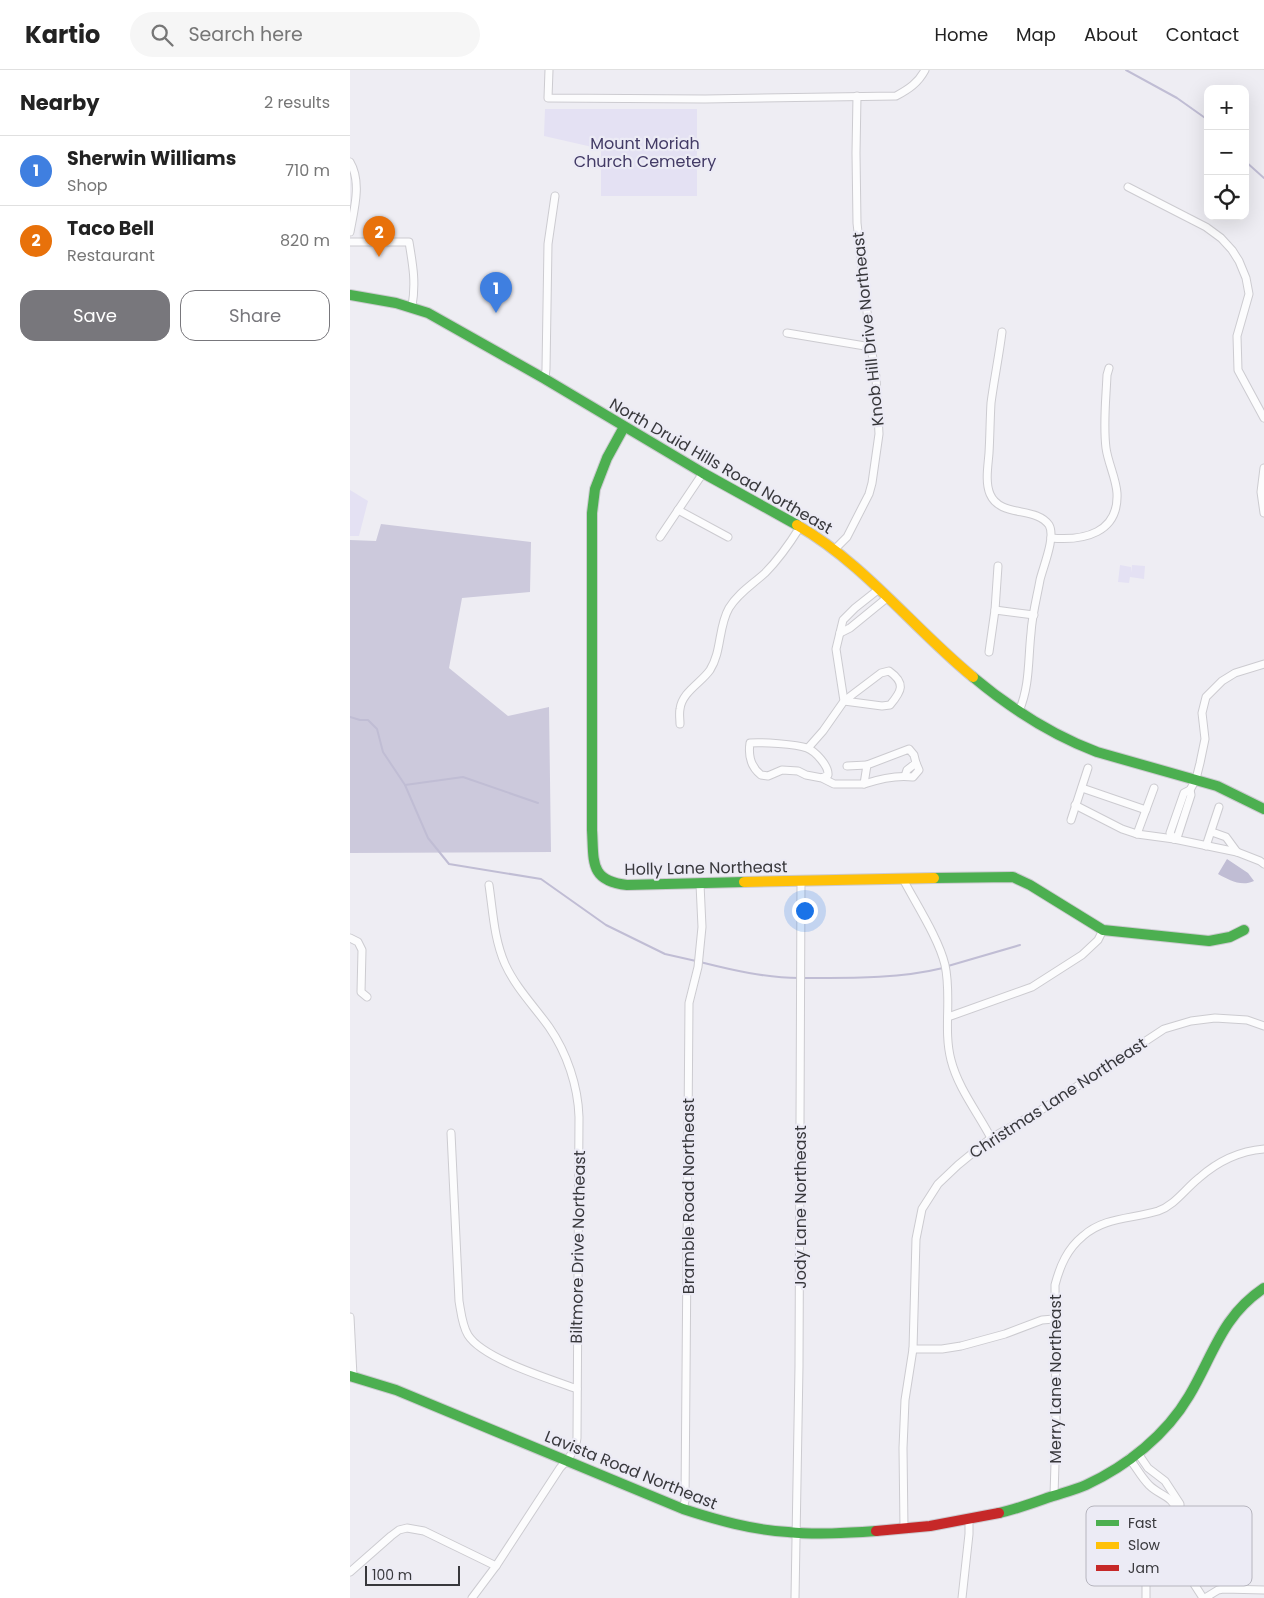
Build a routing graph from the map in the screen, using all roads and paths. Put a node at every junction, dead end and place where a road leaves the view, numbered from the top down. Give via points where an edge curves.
1 (549, 70) edge
2 (925, 70) edge
3 (857, 96) junction
4 (350, 162) edge
5 (1128, 187) dead end
6 (555, 196) dead end
7 (350, 232) edge
8 (350, 242) edge
9 (350, 295) edge
10 (412, 306) junction
11 (1002, 332) dead end
12 (787, 333) dead end
13 (871, 348) junction
14 (1109, 368) dead end
15 (545, 379) junction
16 (1264, 418) edge
17 (624, 427) junction
18 (1264, 468) edge
19 (703, 473) junction
20 (678, 510) junction
21 (1264, 512) edge
22 (800, 527) junction
23 (660, 537) dead end
24 (728, 537) dead end
25 (1052, 538) junction
26 (834, 550) junction
27 (998, 566) dead end
28 (879, 589) junction
29 (888, 597) junction
30 (995, 610) junction
31 (1034, 615) junction
32 (840, 632) junction
33 (989, 652) dead end
34 (1264, 664) edge
35 (844, 701) junction
36 (1019, 711) junction
37 (680, 724) dead end
38 (808, 748) junction
39 (847, 766) dead end
40 (867, 766) junction
41 (1088, 768) dead end
42 (822, 778) junction
43 (1196, 779) junction
44 (864, 784) junction
45 (1082, 788) junction
46 (1154, 788) dead end
47 (1075, 805) junction
48 (1219, 807) dead end
49 (1146, 810) junction
50 (1264, 810) edge
51 (1071, 820) dead end
52 (1212, 832) junction
53 (1137, 834) junction
54 (1174, 839) junction
55 (1206, 846) junction
56 (1236, 852) junction
57 (1264, 864) edge
58 (903, 879) junction
59 (801, 882) junction
60 (700, 884) junction
61 (489, 885) dead end
62 (1103, 930) junction
63 (1244, 930) dead end
64 (350, 938) edge
65 (367, 997) dead end
66 (948, 1017) junction
67 (1264, 1026) edge
68 (451, 1133) dead end
69 (991, 1138) junction
70 (1264, 1149) edge
71 (1264, 1288) edge
72 (350, 1317) edge
73 (1054, 1319) junction
74 (913, 1349) junction
75 (351, 1376) edge
76 (577, 1390) junction
77 (1133, 1455) junction
78 (566, 1461) junction
79 (1054, 1495) junction
80 (1174, 1506) edge
81 (1180, 1506) edge
82 (684, 1509) junction
83 (969, 1519) junction
84 (904, 1528) junction
85 (796, 1533) junction
86 (496, 1566) junction
87 (350, 1572) edge
88 (1196, 1586) edge
89 (1254, 1590) junction
90 (1264, 1590) edge
91 (472, 1598) edge
92 (796, 1598) edge
93 (962, 1598) edge
94 (1204, 1598) edge
95 (1254, 1598) edge

1 - 3 street via 548,98
2 - 3 street via 918,82 896,96
3 - 13 street, Knob Hill Drive Northeast via 858,223
4 - 7 street via 356,195
5 - 16 street via 1206,227 1232,250 1239,261 1249,294 1237,336 1238,370
6 - 15 street via 548,244
8 - 10 street via 409,242 415,277
9 - 10 main road, North Druid Hills Road Northeast
10 - 15 main road, North Druid Hills Road Northeast
11 - 25 street via 992,403 990,494 1005,509 1041,518 1049,525
12 - 13 street
13 - 26 street, Knob Hill Drive Northeast via 879,427 872,483 847,537
14 - 25 street via 1105,437 1117,495 1115,510 1109,523 1098,532 1066,539
15 - 17 main road, North Druid Hills Road Northeast
17 - 19 main road, North Druid Hills Road Northeast
17 - 60 main road, Holly Lane Northeast via 595,489 592,513 592,830 596,866 602,880 615,885
18 - 21 street via 1261,492
19 - 20 street
19 - 22 main road, North Druid Hills Road Northeast
20 - 23 street
20 - 24 street
22 - 26 main road, North Druid Hills Road Northeast
22 - 37 street via 766,572 730,605 709,670 683,699
25 - 31 street
26 - 28 main road, North Druid Hills Road Northeast
27 - 30 street
28 - 29 main road, North Druid Hills Road Northeast
28 - 32 street via 843,620
29 - 32 street via 850,628
29 - 36 main road, North Druid Hills Road Northeast via 970,675
30 - 31 street
30 - 33 street
31 - 36 street via 1028,682
32 - 35 street via 836,658
34 - 43 street via 1235,673 1206,697 1202,713 1205,739
35 - 35 street via 890,705 901,687 889,671 881,673
35 - 38 street
36 - 43 main road, North Druid Hills Road Northeast via 1081,746
38 - 42 street via 826,765 828,775
38 - 42 street via 750,743 749,755 761,775 768,776 782,770
39 - 40 street
40 - 44 street
40 - 44 street via 909,749 920,770 913,777
41 - 45 street
42 - 44 street via 834,784
43 - 50 main road, North Druid Hills Road Northeast via 1224,789
43 - 54 street via 1190,790 1184,793 1181,813 1170,833
45 - 47 street
45 - 49 street
46 - 49 street
47 - 51 street
47 - 53 street
48 - 52 street
49 - 53 street
52 - 55 street
52 - 56 street via 1226,837
53 - 54 street
54 - 55 street
55 - 56 street
56 - 57 street
58 - 59 main road, Holly Lane Northeast
58 - 62 main road, Holly Lane Northeast via 1013,877
58 - 66 street via 940,949 947,980
59 - 60 main road, Holly Lane Northeast
59 - 85 street, Jody Lane Northeast
60 - 82 street, Bramble Road Northeast via 702,927 689,1003
61 - 76 street, Biltmore Drive Northeast via 494,928 505,964 519,990 558,1041 576,1090 579,1117
62 - 63 main road via 1209,941
62 - 66 street via 1098,940 1082,955 1032,987
64 - 65 street via 358,942 362,950 362,992
66 - 69 street via 951,1060
67 - 69 street, Christmas Lane Northeast via 1247,1020 1215,1018 1164,1029 1038,1112
68 - 76 street via 459,1302 468,1335 501,1360
69 - 74 street, Christmas Lane Northeast via 938,1184 922,1208 916,1239
70 - 73 street, Merry Lane Northeast via 1217,1164 1176,1200 1159,1210 1105,1222 1083,1236 1069,1250 1060,1268 1055,1285
71 - 77 main road, Lavista Road Northeast via 1245,1302 1226,1324 1176,1415 1161,1433
72 - 75 street
73 - 74 street via 961,1346
73 - 79 street, Merry Lane Northeast
74 - 84 street, Christmas Lane Northeast via 904,1439
75 - 78 main road, Lavista Road Northeast via 404,1394
76 - 78 street, Biltmore Drive Northeast via 576,1442
77 - 79 main road, Lavista Road Northeast via 1106,1474
77 - 80 street via 1149,1484
77 - 81 street via 1165,1481
78 - 82 main road, Lavista Road Northeast
78 - 86 street, Biltmore Drive Northeast
79 - 83 main road, Lavista Road Northeast via 1026,1506
82 - 85 main road, Lavista Road Northeast via 734,1525
83 - 84 main road, Lavista Road Northeast
83 - 93 street
84 - 85 main road, Lavista Road Northeast
85 - 92 street, Jody Lane Northeast
86 - 87 street via 424,1531 407,1528 391,1536
86 - 91 street, Biltmore Drive Northeast
88 - 94 street
89 - 90 street
89 - 94 street via 1223,1589
89 - 95 street

